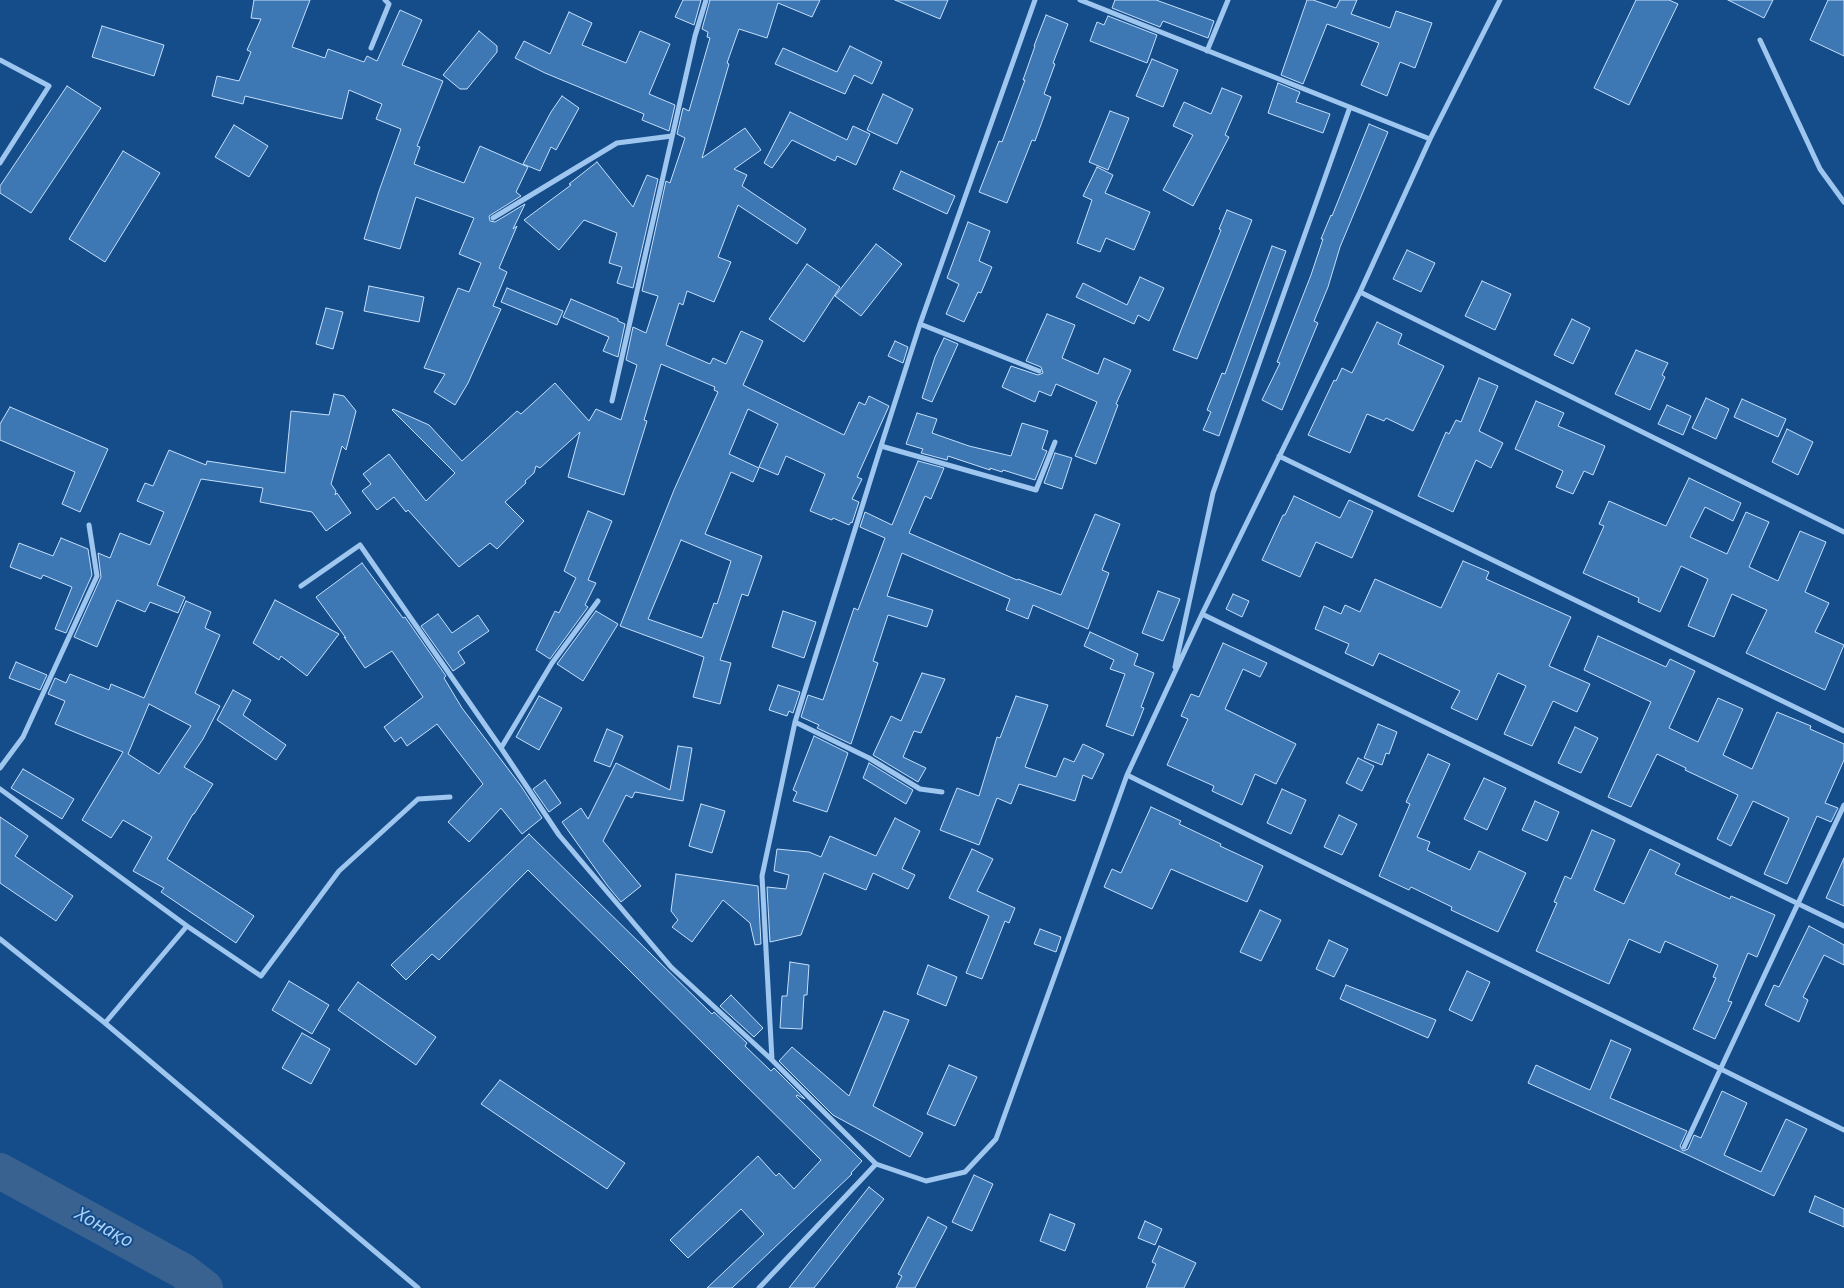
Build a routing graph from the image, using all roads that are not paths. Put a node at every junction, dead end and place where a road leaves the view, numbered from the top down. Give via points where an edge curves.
1 (385, 0) edge
2 (706, 0) edge
3 (1035, 0) edge
4 (1080, 0) edge
5 (1228, 0) edge
6 (1500, 0) edge
7 (1760, 40) dead end
8 (371, 48) dead end
9 (1207, 51) junction
10 (0, 60) edge
11 (1350, 107) junction
12 (672, 136) junction
13 (1430, 139) junction
14 (0, 162) edge
15 (1844, 202) edge
16 (493, 218) dead end
17 (1360, 292) junction
18 (920, 324) junction
19 (1039, 370) dead end
20 (612, 401) dead end
21 (1055, 442) dead end
22 (881, 446) junction
23 (1279, 456) junction
24 (89, 525) dead end
25 (1844, 532) edge
26 (301, 586) dead end
27 (598, 601) dead end
28 (1202, 614) junction
29 (1172, 677) junction
30 (795, 722) junction
31 (1844, 731) edge
32 (501, 748) junction
33 (0, 768) edge
34 (1127, 776) junction
35 (0, 789) edge
36 (942, 792) dead end
37 (450, 797) dead end
38 (1844, 805) edge
39 (1797, 903) junction
40 (187, 926) junction
41 (1844, 926) edge
42 (0, 938) edge
43 (105, 1022) junction
44 (772, 1060) junction
45 (1720, 1070) junction
46 (1844, 1130) edge
47 (1684, 1147) dead end
48 (876, 1164) junction
49 (418, 1288) edge
50 (759, 1288) edge

1 - 8 street via 389,4
2 - 12 street
3 - 18 street
4 - 9 street
5 - 9 street
6 - 13 street
7 - 15 street via 1820,169
9 - 11 street
10 - 14 street via 49,86
11 - 13 street
11 - 29 street via 1213,493
12 - 16 street via 617,143
12 - 20 street
13 - 17 street
17 - 23 street
17 - 25 street
18 - 19 street
18 - 22 street
21 - 22 street via 1036,490
22 - 30 street
23 - 28 street
23 - 31 street
24 - 33 street via 97,576 23,737
26 - 32 street via 360,545
27 - 32 street via 552,662
28 - 29 street
28 - 39 street
29 - 34 street
30 - 36 street via 869,758 920,789
30 - 44 street via 762,876
32 - 44 street via 559,835 671,967
34 - 45 street
34 - 48 street via 996,1140 965,1172 926,1181
35 - 40 street
37 - 40 street via 418,798 339,871 261,976
38 - 39 street
39 - 41 street
39 - 45 street
40 - 43 street
42 - 43 street
43 - 49 street
44 - 48 street
45 - 46 street
45 - 47 street
48 - 50 street

